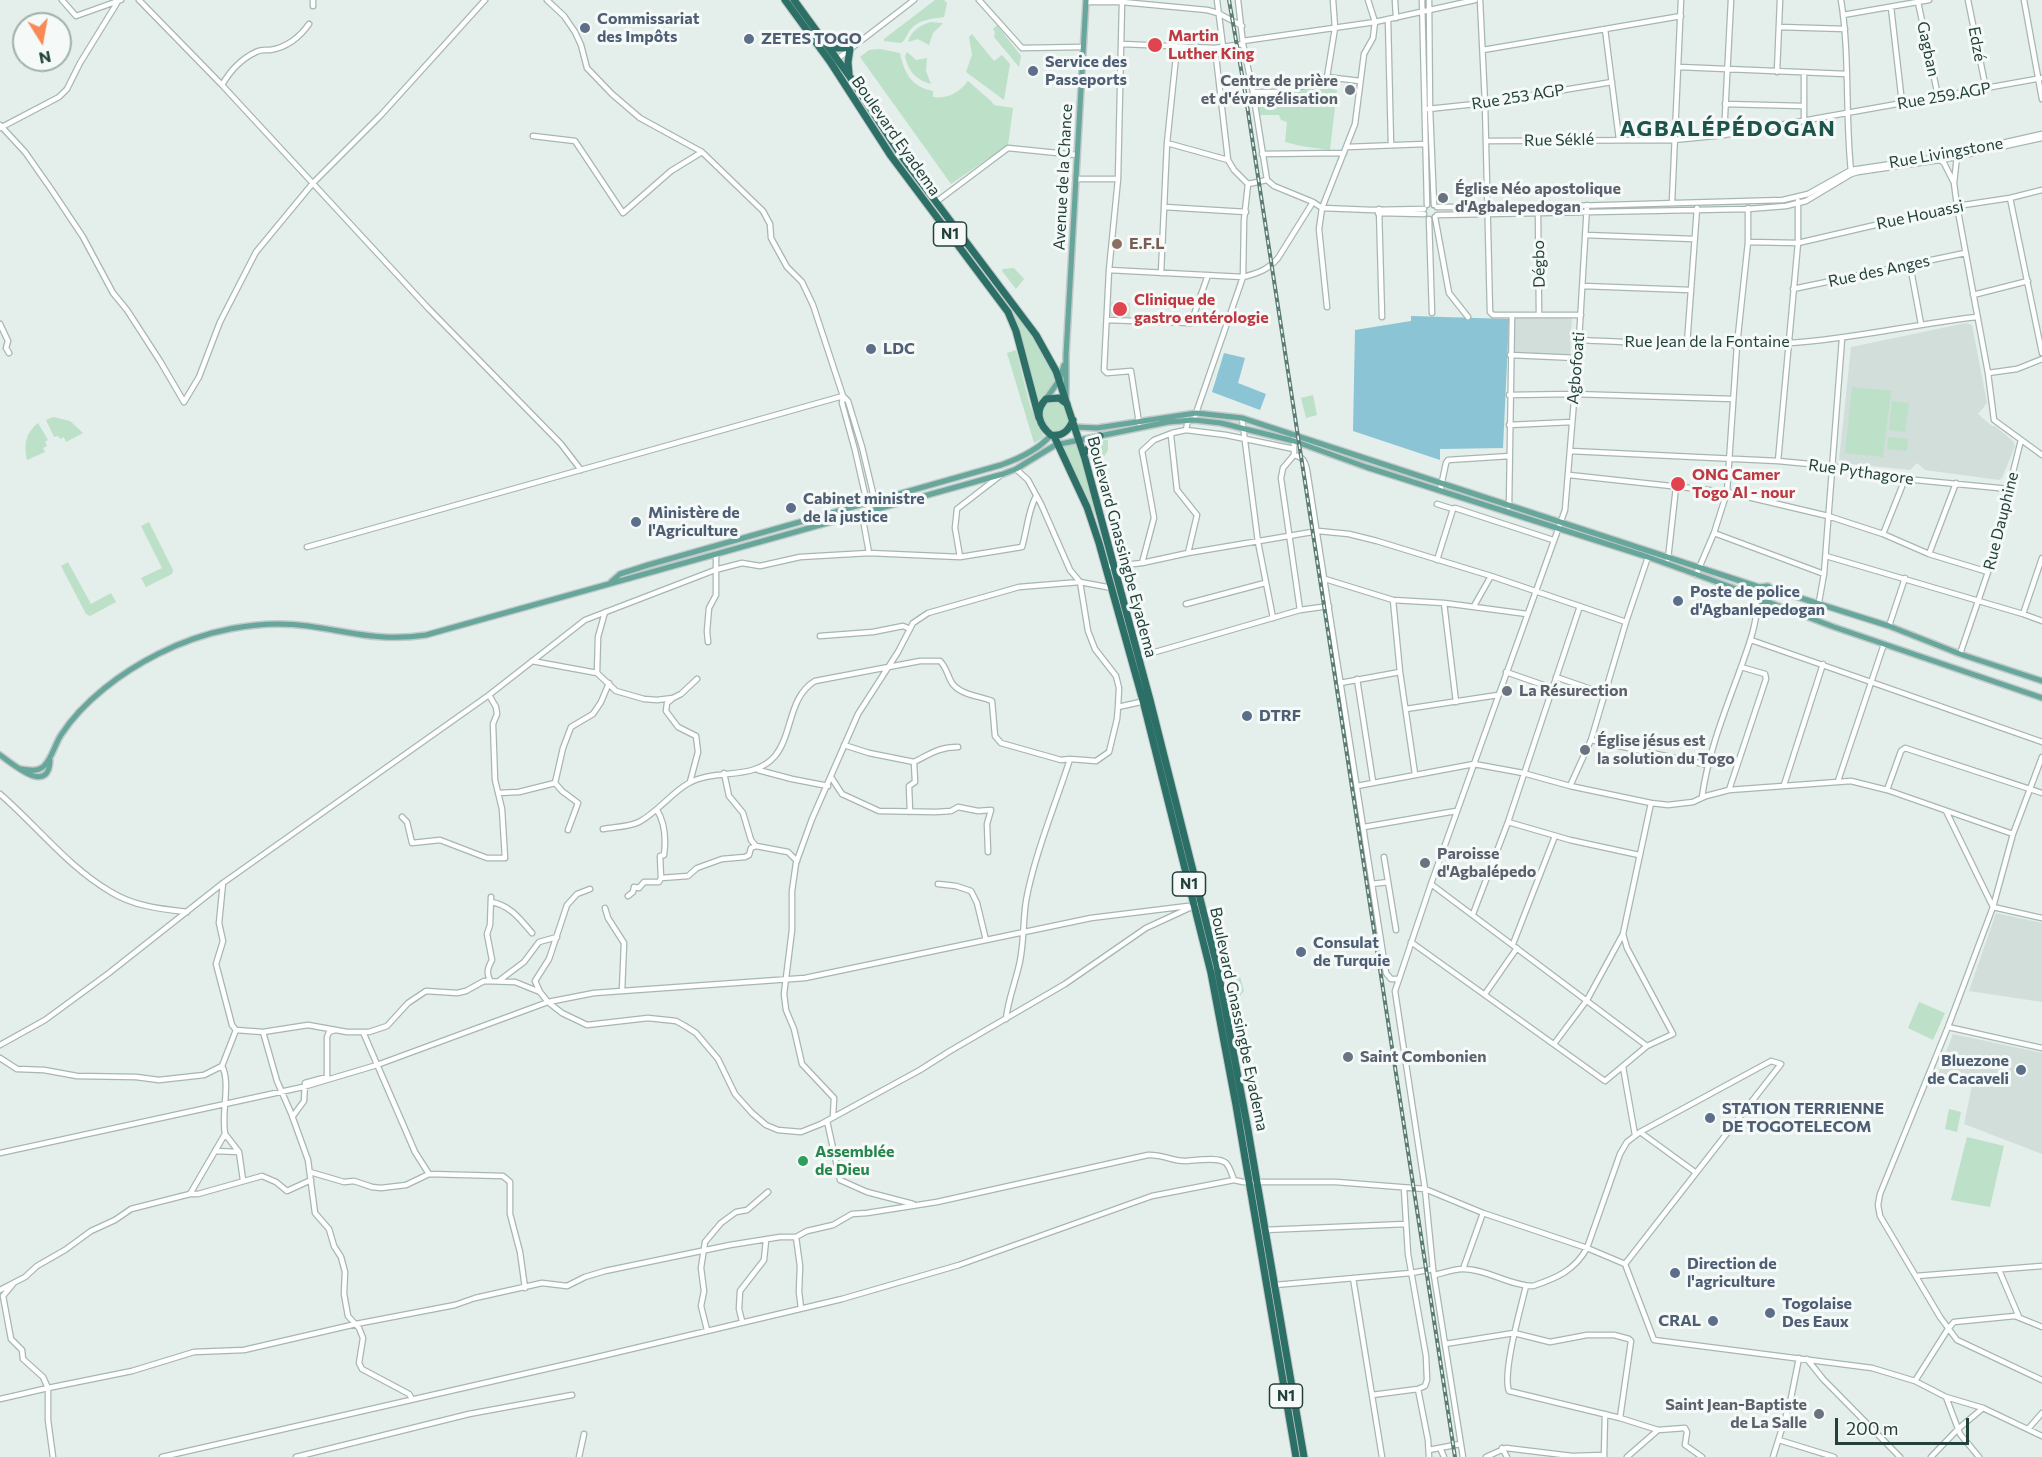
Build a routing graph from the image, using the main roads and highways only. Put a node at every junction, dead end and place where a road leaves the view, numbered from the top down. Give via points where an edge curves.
1 (785, 0) edge
2 (794, 0) edge
3 (1086, 1) edge
4 (825, 43) junction
5 (833, 59) junction
6 (850, 77) junction
7 (1066, 355) junction
8 (1060, 379) junction
9 (1066, 396) junction
10 (1046, 399) junction
11 (1069, 407) junction
12 (1039, 417) junction
13 (1192, 418) junction
14 (1074, 423) junction
15 (1056, 435) junction
16 (1100, 436) junction
17 (1294, 438) junction
18 (1080, 440) junction
19 (1057, 444) junction
20 (1031, 451) junction
21 (1084, 453) junction
22 (1034, 458) junction
23 (1440, 488) junction
24 (1558, 526) junction
25 (610, 583) junction
26 (1759, 587) junction
27 (1772, 589) junction
28 (1757, 597) junction
29 (1767, 602) junction
30 (2042, 681) edge
31 (2042, 698) edge
32 (1146, 700) junction
33 (0, 755) edge
34 (1253, 1181) junction
35 (1296, 1457) edge
36 (1304, 1457) edge

1 - 5 highway, Boulevard Eyadema / N1
2 - 4 highway, Boulevard Eyadema / N1
3 - 7 main road, Avenue de la Chance
4 - 5 highway, Boulevard Eyadema / N1
4 - 6 highway via 849,48
5 - 6 highway, Boulevard Eyadema / N1
5 - 12 highway, Boulevard Eyadema / N1 via 891,156 1008,312
6 - 8 highway, Boulevard Eyadema / N1 via 885,132 1036,335
7 - 8 main road
7 - 9 main road
8 - 9 highway, Boulevard Eyadema / N1
8 - 10 main road
9 - 11 highway, Boulevard Eyadema / N1
10 - 11 highway via 1059,398
10 - 12 highway
11 - 14 highway, N1
12 - 15 highway, N1 via 1043,427
13 - 14 main road via 1140,420 1097,428
13 - 16 main road
13 - 17 main road
13 - 17 main road via 1242,418
14 - 15 highway
14 - 18 highway, Boulevard Gnassingbe Eyadema / N1
15 - 19 highway, Boulevard Gnassingbe Eyadema / N1
15 - 20 main road
16 - 18 main road
16 - 21 highway
17 - 23 main road
18 - 19 main road
18 - 21 highway, Boulevard Gnassingbe Eyadema / N1
19 - 22 main road
19 - 32 highway, Boulevard Gnassingbe Eyadema / N1 via 1087,507
20 - 22 main road
20 - 25 main road via 1001,465 648,565 620,574
21 - 32 highway, Boulevard Gnassingbe Eyadema / N1
22 - 25 main road via 1003,474
23 - 24 main road
23 - 24 main road via 1509,507
24 - 26 main road
24 - 28 main road
25 - 33 main road via 407,638 377,638 271,624 214,633 166,650 119,677 60,736 48,771 41,777 33,777
26 - 27 main road via 1768,585
26 - 28 main road
27 - 29 main road via 1773,598
27 - 30 main road
28 - 29 main road
29 - 31 main road
32 - 34 highway, Boulevard Gnassingbe Eyadema / N1 via 1230,1029
34 - 35 highway, Boulevard Gnassingbe Eyadema / N1
34 - 36 highway, Boulevard Gnassingbe Eyadema / N1

